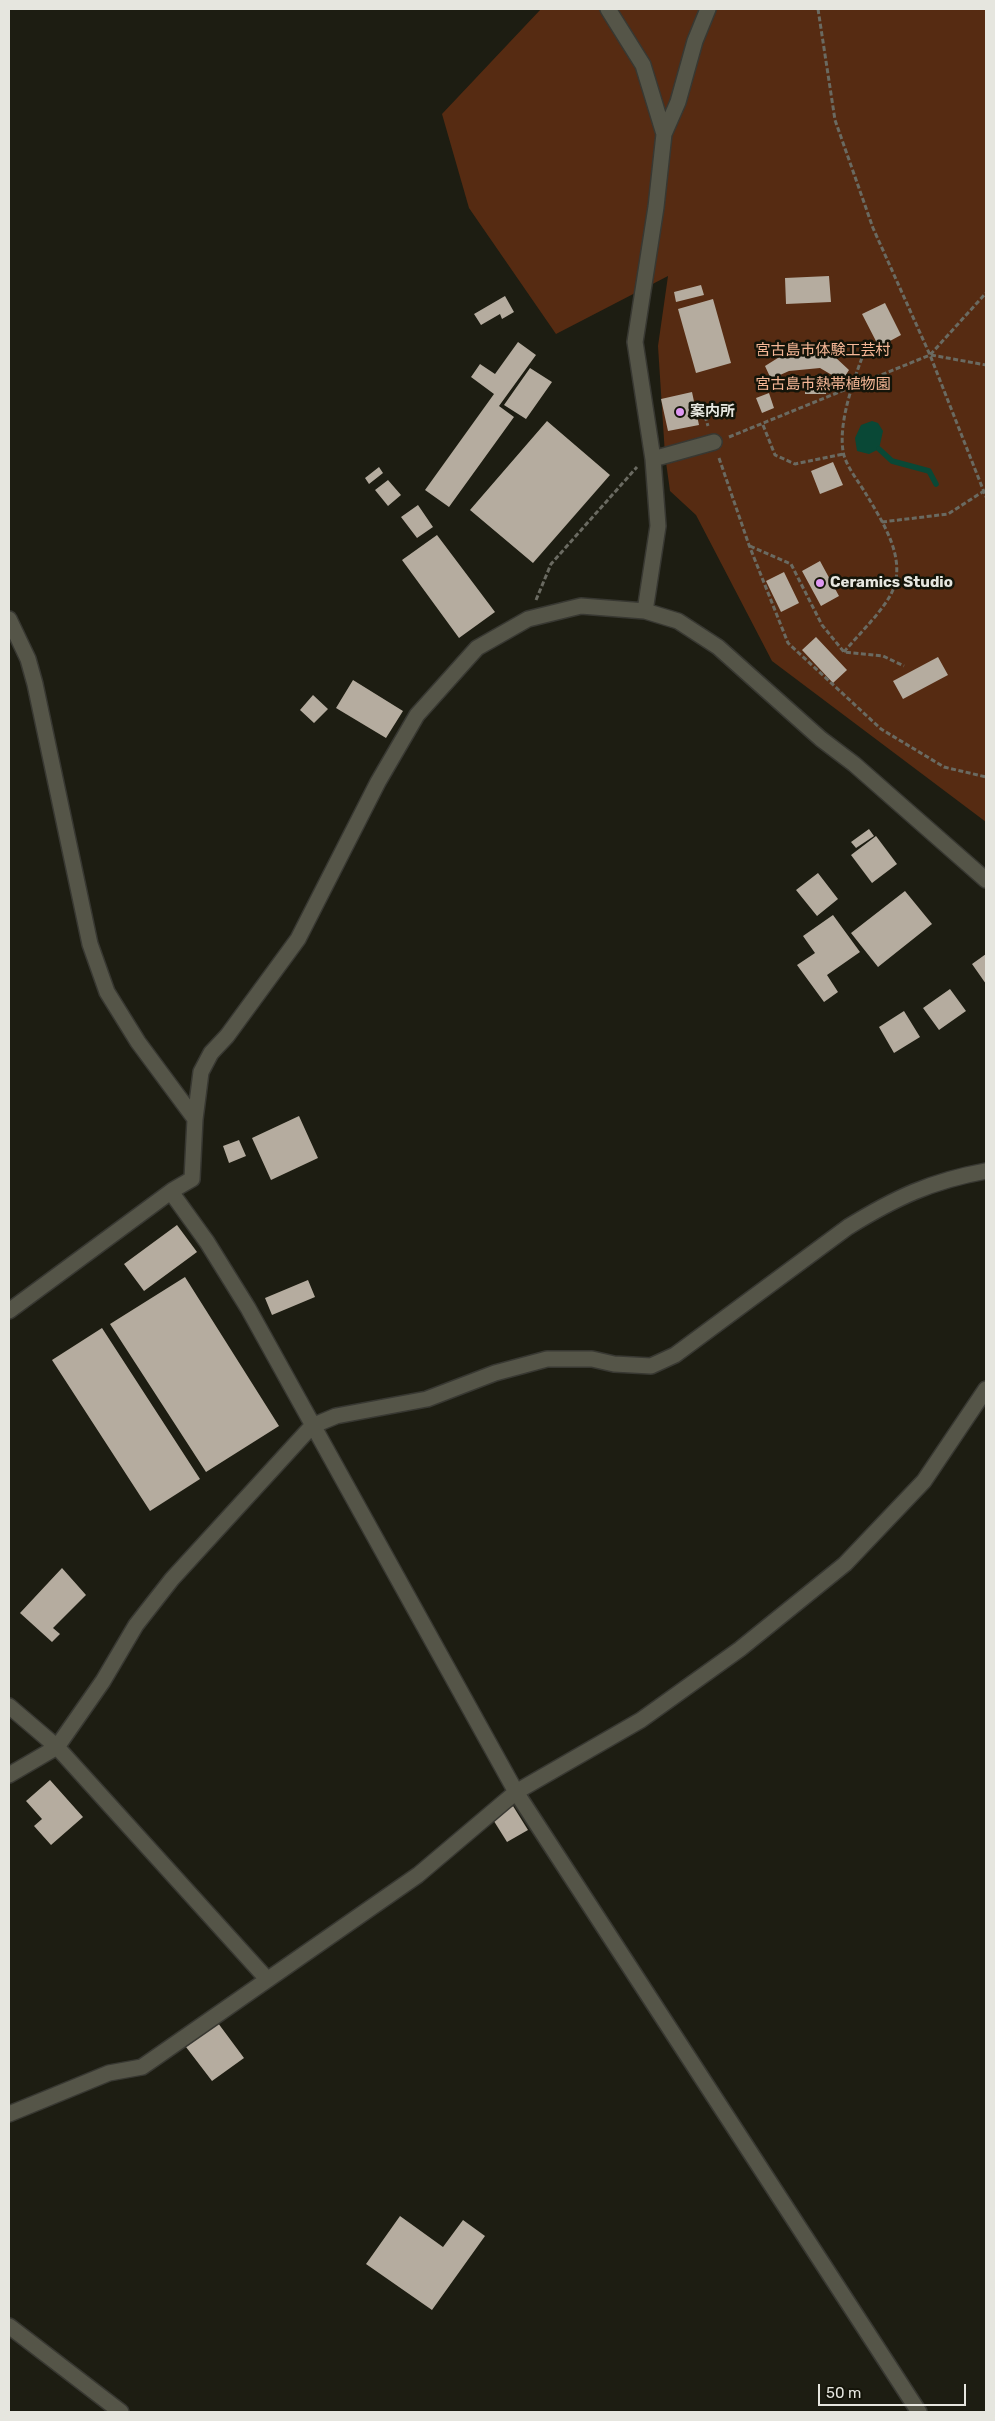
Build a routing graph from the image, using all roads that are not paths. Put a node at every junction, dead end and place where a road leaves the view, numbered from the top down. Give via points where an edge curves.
1 (608, 9) edge
2 (708, 9) edge
3 (664, 134) junction
4 (714, 442) road end
5 (653, 459) junction
6 (645, 611) junction
7 (9, 619) edge
8 (986, 880) edge
9 (195, 1118) junction
10 (986, 1171) edge
11 (171, 1192) junction
12 (9, 1311) edge
13 (986, 1389) edge
14 (312, 1426) junction
15 (9, 1706) edge
16 (57, 1748) junction
17 (9, 1775) edge
18 (516, 1792) junction
19 (267, 1979) junction
20 (9, 2114) edge
21 (9, 2326) edge
22 (120, 2412) edge
23 (919, 2412) edge

1 - 3 street via 643,65
2 - 3 street via 695,41 678,102
3 - 5 street via 635,342
4 - 5 street
5 - 6 street via 658,526
6 - 8 street via 678,622 718,647
6 - 9 street via 581,606 528,618 477,648 417,715 378,782 298,939 211,1053 201,1072
7 - 9 street via 36,684 90,944 107,992 138,1042
9 - 11 street via 192,1179
10 - 14 street via 913,1190 878,1209 675,1355 651,1366 592,1359 547,1359 427,1399 336,1416
11 - 12 street
11 - 14 street via 248,1308
13 - 18 street via 924,1481 845,1564 740,1649 641,1720
14 - 16 street via 172,1579 136,1625
14 - 18 street
15 - 16 street
16 - 17 street
16 - 19 street
18 - 19 street via 418,1875
18 - 23 street
19 - 20 street via 142,2067 108,2073
21 - 22 street

